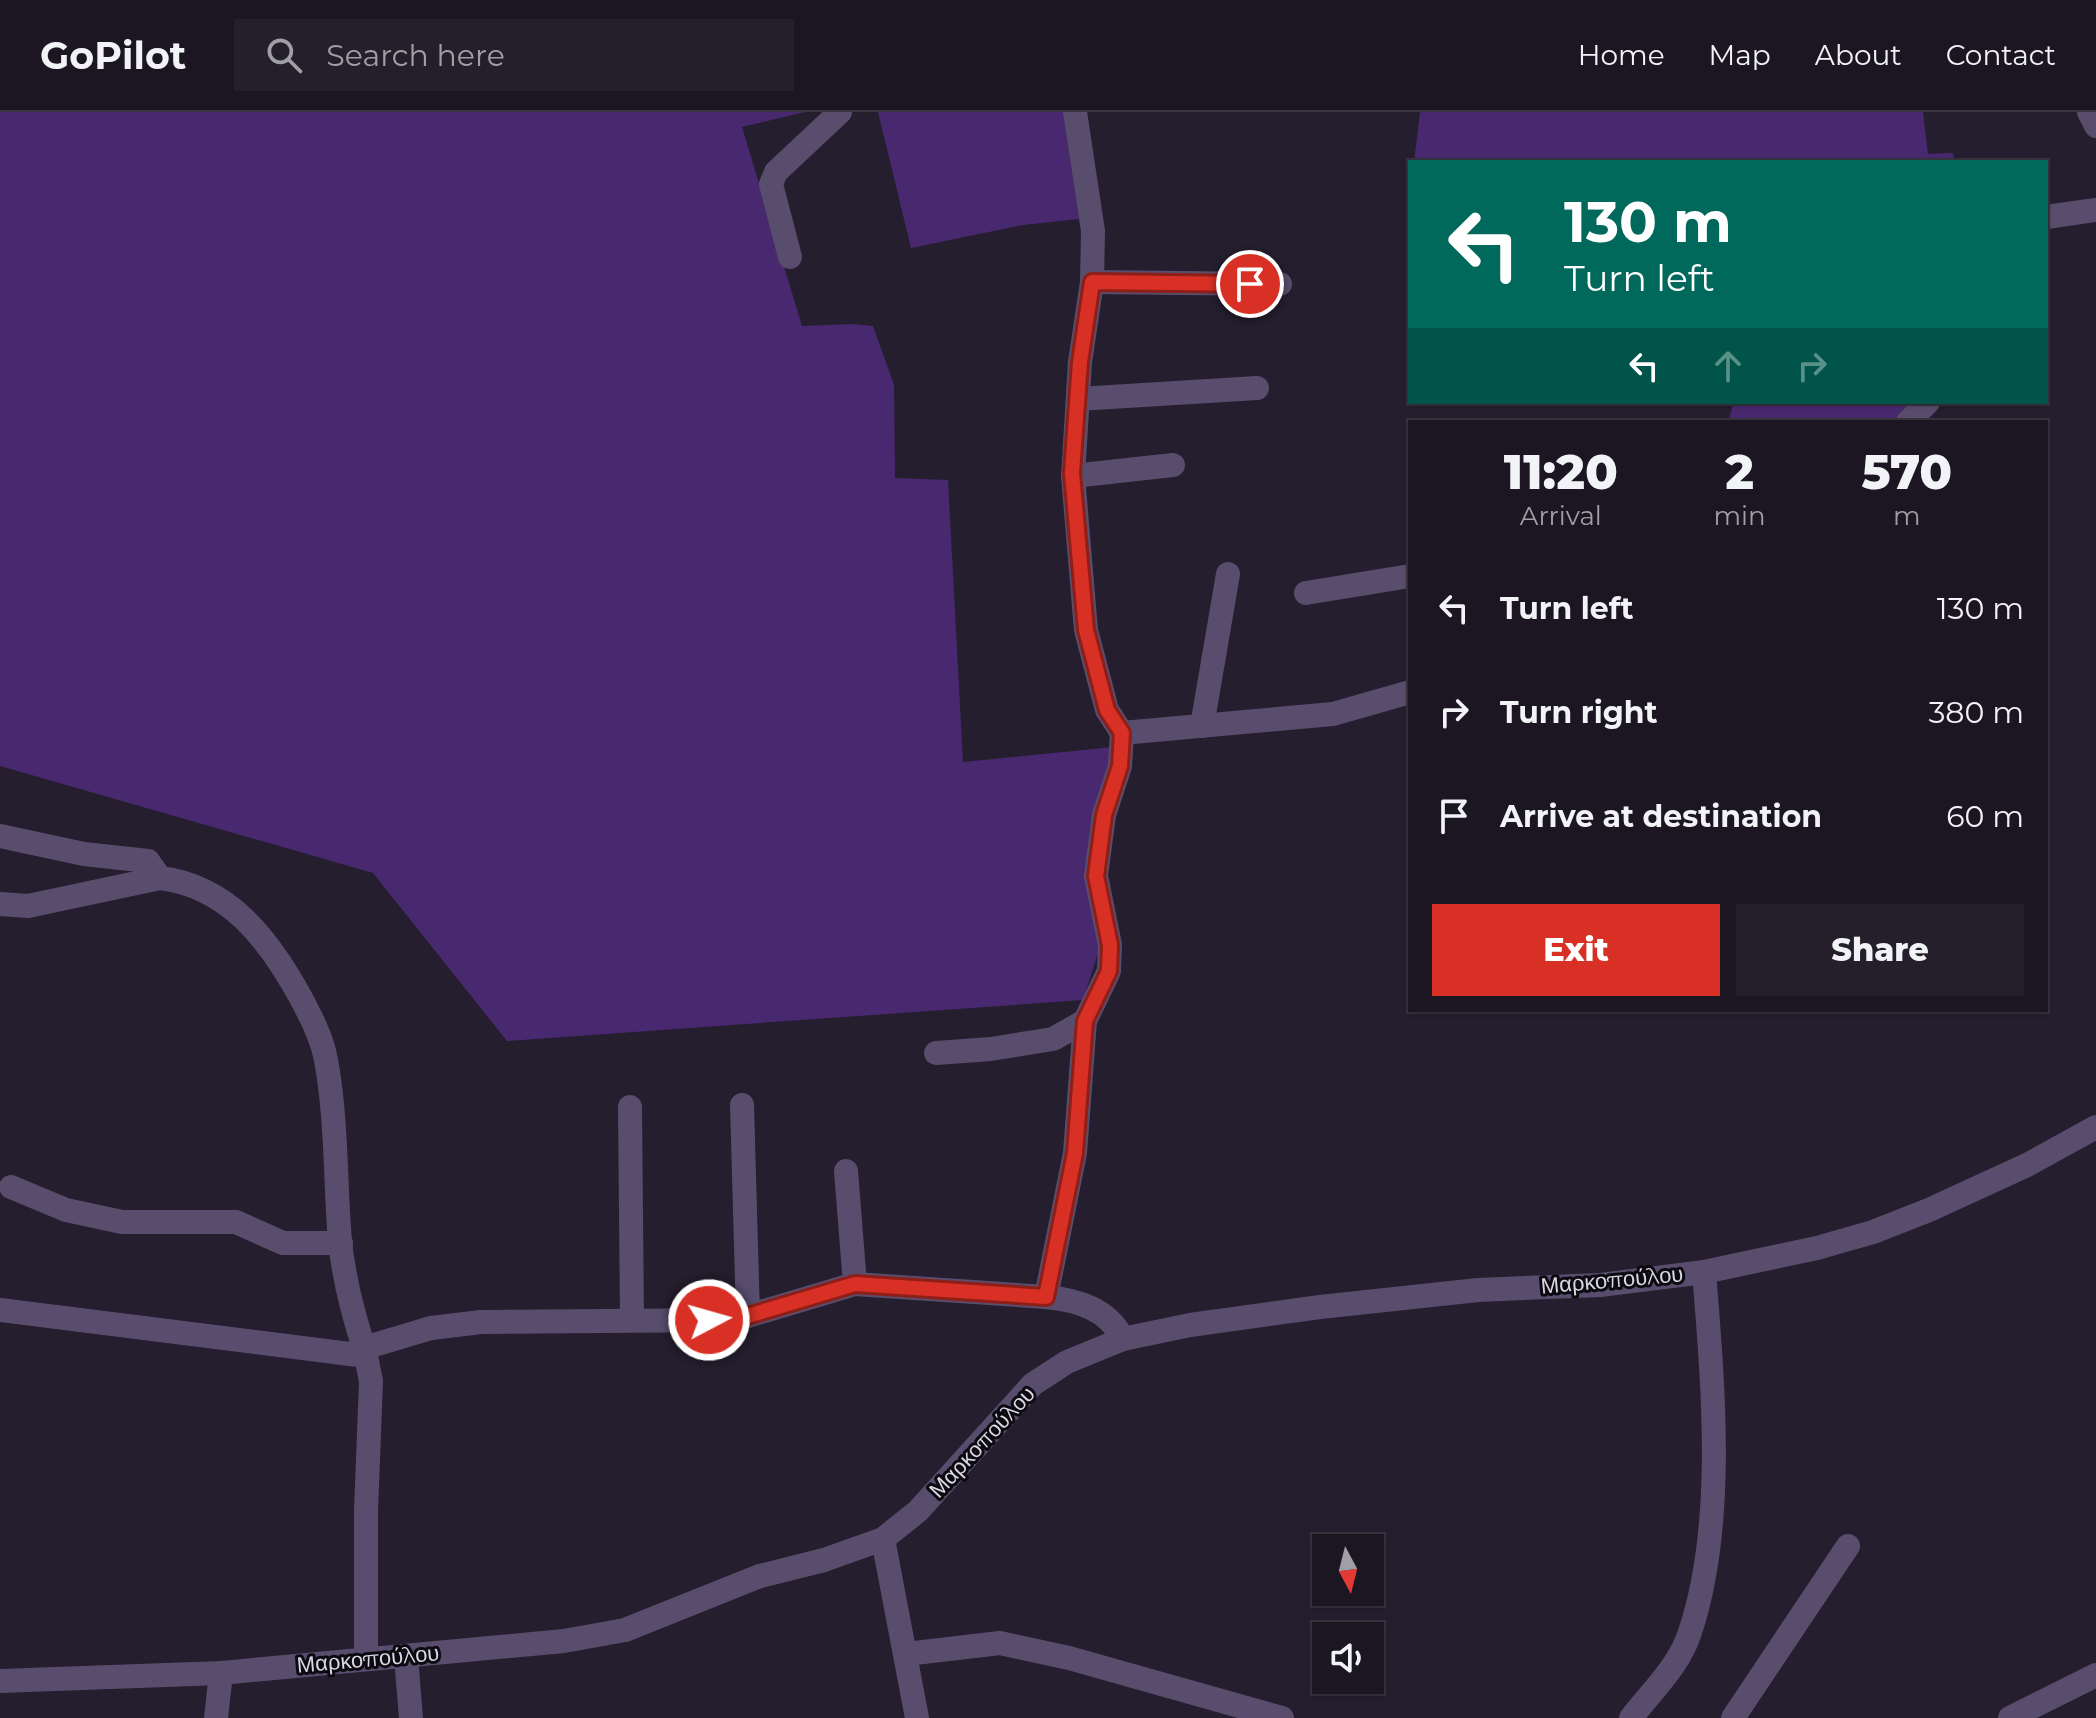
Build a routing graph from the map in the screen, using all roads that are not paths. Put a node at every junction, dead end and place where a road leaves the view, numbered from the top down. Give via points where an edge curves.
1 (840, 112) edge
2 (1075, 112) edge
3 (2089, 112) edge
4 (2096, 126) edge
5 (2096, 210) edge
6 (2048, 217) edge
7 (790, 257) dead end
8 (1092, 282) junction
9 (1280, 284) dead end
10 (1257, 388) dead end
11 (1078, 399) junction
12 (1926, 404) edge
13 (1910, 420) edge
14 (1173, 465) dead end
15 (1073, 476) junction
16 (1228, 574) dead end
17 (1408, 576) edge
18 (1306, 593) dead end
19 (1408, 693) edge
20 (1202, 726) junction
21 (1122, 733) junction
22 (0, 836) edge
23 (160, 878) junction
24 (0, 904) edge
25 (1085, 1021) junction
26 (936, 1053) dead end
27 (742, 1105) dead end
28 (630, 1107) dead end
29 (2096, 1127) edge
30 (846, 1171) dead end
31 (11, 1187) dead end
32 (341, 1243) junction
33 (1704, 1272) junction
34 (855, 1284) junction
35 (1046, 1297) junction
36 (0, 1310) edge
37 (748, 1316) junction
38 (632, 1320) junction
39 (1123, 1339) junction
40 (365, 1352) junction
41 (883, 1539) junction
42 (1848, 1546) dead end
43 (906, 1654) junction
44 (406, 1657) junction
45 (366, 1659) junction
46 (221, 1673) junction
47 (2096, 1675) edge
48 (0, 1681) edge
49 (216, 1718) edge
50 (411, 1718) edge
51 (917, 1718) edge
52 (1282, 1718) edge
53 (1632, 1718) edge
54 (1733, 1718) edge
55 (2010, 1718) edge

1 - 7 street via 776,172 771,184
2 - 8 street via 1093,231
3 - 4 street
5 - 6 street
8 - 9 street
8 - 11 street
10 - 11 street
11 - 15 street
12 - 13 street
14 - 15 street
15 - 21 street via 1086,630 1107,710
16 - 20 street
17 - 18 street
19 - 20 street via 1333,714
20 - 21 street
21 - 25 street via 1096,876 1110,945 1109,971
22 - 23 street via 148,861
23 - 24 street via 28,906
23 - 32 street via 182,880 220,899 254,926 283,964 312,1019 326,1057
25 - 26 street via 1053,1039
25 - 35 street via 1075,1153
27 - 37 street
28 - 38 street
29 - 33 street, Μαρκοπούλου via 2027,1165 1873,1232
30 - 34 street
31 - 32 street via 66,1210 122,1222 236,1222 283,1243
32 - 40 street
33 - 39 street, Μαρκοπούλου via 1320,1307
33 - 53 street via 1713,1385 1710,1535 1690,1635
34 - 35 street
34 - 37 street
35 - 39 street via 1098,1310
36 - 40 street
37 - 38 street
38 - 40 street via 481,1322 431,1328
39 - 41 street, Μαρκοπούλου via 1067,1362 1033,1384 918,1511
40 - 45 street via 371,1381
41 - 43 street
41 - 44 street, Μαρκοπούλου via 760,1576 625,1630
42 - 54 street
43 - 51 street
43 - 52 street via 1000,1643
44 - 45 street, Μαρκοπούλου
44 - 50 street
45 - 46 street, Μαρκοπούλου
46 - 48 street, Μαρκοπούλου
46 - 49 street
47 - 55 street

